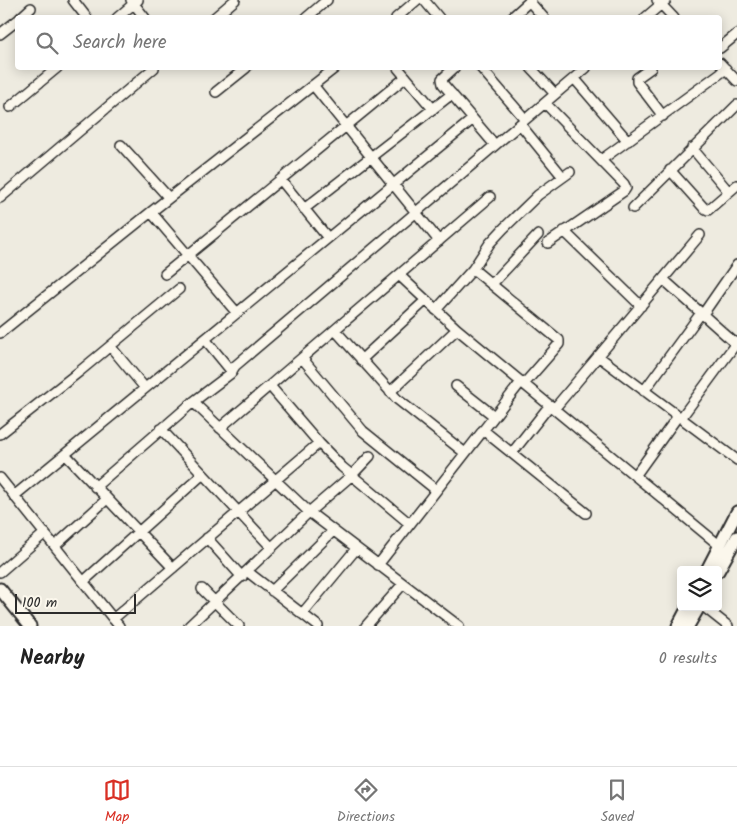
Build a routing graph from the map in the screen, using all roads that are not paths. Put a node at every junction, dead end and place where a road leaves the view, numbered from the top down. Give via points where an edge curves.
1 (73, 0) edge
2 (235, 0) edge
3 (327, 0) edge
4 (417, 0) edge
5 (424, 0) edge
6 (134, 1) edge
7 (530, 1) edge
8 (661, 2) edge
9 (31, 8) dead end
10 (23, 15) edge
11 (86, 15) edge
12 (120, 15) edge
13 (143, 15) edge
14 (218, 15) edge
15 (310, 15) edge
16 (400, 15) edge
17 (436, 15) edge
18 (514, 15) edge
19 (542, 15) edge
20 (648, 15) edge
21 (672, 15) edge
22 (15, 22) edge
23 (0, 34) edge
24 (737, 34) edge
25 (722, 46) edge
26 (723, 66) edge
27 (55, 70) edge
28 (152, 70) edge
29 (244, 70) edge
30 (332, 70) edge
31 (400, 70) edge
32 (452, 70) edge
33 (483, 70) edge
34 (533, 70) edge
35 (584, 70) edge
36 (647, 70) edge
37 (718, 70) edge
38 (406, 77) junction
39 (574, 78) junction
40 (737, 81) edge
41 (313, 85) junction
42 (216, 92) dead end
43 (452, 94) junction
44 (554, 94) junction
45 (545, 103) junction
46 (737, 105) edge
47 (10, 107) dead end
48 (433, 109) junction
49 (663, 116) junction
50 (473, 119) junction
51 (523, 122) junction
52 (347, 126) junction
53 (628, 141) junction
54 (121, 145) dead end
55 (495, 145) junction
56 (692, 148) junction
57 (372, 157) junction
58 (601, 160) junction
59 (670, 170) junction
60 (281, 180) junction
61 (393, 184) junction
62 (737, 185) edge
63 (729, 192) junction
64 (0, 198) edge
65 (169, 198) junction
66 (490, 198) dead end
67 (633, 208) dead end
68 (304, 209) junction
69 (151, 212) junction
70 (416, 212) junction
71 (564, 231) junction
72 (538, 234) dead end
73 (700, 235) dead end
74 (328, 238) junction
75 (439, 241) junction
76 (548, 244) dead end
77 (188, 256) junction
78 (737, 264) edge
79 (473, 269) junction
80 (165, 274) dead end
81 (399, 275) junction
82 (663, 279) junction
83 (492, 284) junction
84 (179, 289) dead end
85 (426, 300) junction
86 (641, 306) junction
87 (436, 310) junction
88 (236, 313) junction
89 (702, 314) junction
90 (457, 329) junction
91 (335, 330) junction
92 (0, 333) edge
93 (205, 339) junction
94 (737, 343) edge
95 (110, 346) junction
96 (598, 356) junction
97 (302, 358) junction
98 (361, 360) junction
99 (232, 372) junction
100 (522, 383) junction
101 (270, 386) junction
102 (456, 386) dead end
103 (145, 388) junction
104 (644, 391) junction
105 (390, 392) junction
106 (193, 402) junction
107 (552, 407) junction
108 (494, 416) junction
109 (679, 417) junction
110 (220, 428) junction
111 (161, 429) junction
112 (483, 430) junction
113 (0, 434) edge
114 (318, 443) junction
115 (466, 453) junction
116 (512, 453) junction
117 (64, 454) junction
118 (370, 456) dead end
119 (737, 460) edge
120 (203, 474) junction
121 (352, 475) junction
122 (635, 476) junction
123 (0, 478) edge
124 (275, 480) junction
125 (95, 486) junction
126 (436, 490) junction
127 (14, 496) junction
128 (107, 499) junction
129 (238, 512) junction
130 (309, 512) junction
131 (737, 512) edge
132 (586, 514) dead end
133 (410, 524) junction
134 (333, 531) junction
135 (139, 532) junction
136 (45, 533) junction
137 (737, 537) edge
138 (207, 538) junction
139 (719, 545) junction
140 (55, 546) junction
141 (272, 548) junction
142 (356, 549) junction
143 (378, 565) junction
144 (709, 566) edge
145 (721, 566) edge
146 (173, 568) junction
147 (0, 572) edge
148 (245, 574) junction
149 (84, 581) junction
150 (403, 584) junction
151 (0, 589) edge
152 (202, 589) dead end
153 (272, 590) junction
154 (216, 603) junction
155 (686, 611) edge
156 (697, 611) edge
157 (709, 611) edge
158 (302, 614) junction
159 (116, 622) edge
160 (236, 625) edge
161 (30, 626) edge
162 (189, 626) edge
163 (318, 626) edge
164 (366, 626) edge
165 (459, 626) edge
166 (677, 626) edge
167 (690, 626) edge
168 (728, 626) edge

1 - 11 street
2 - 14 street
3 - 15 street
4 - 16 street
5 - 17 street
6 - 12 street
6 - 13 street
7 - 18 street
7 - 19 street
8 - 20 street
8 - 21 street
9 - 10 street
22 - 23 street
24 - 25 street
26 - 40 street
27 - 47 street
28 - 64 street
29 - 42 street
30 - 41 street
31 - 38 street
32 - 43 street via 442,79
33 - 51 street
34 - 44 street
35 - 39 street
36 - 49 street via 637,78 637,82
37 - 49 street
38 - 48 street
38 - 52 street
39 - 44 street
39 - 53 street
41 - 52 street
41 - 65 street
43 - 48 street
43 - 50 street
44 - 45 street
45 - 51 street
45 - 58 street
46 - 56 street
48 - 57 street
49 - 53 street
50 - 55 street
50 - 61 street
51 - 55 street
51 - 79 street via 567,174 538,195 504,228
52 - 57 street
52 - 60 street
53 - 58 street
54 - 65 street
55 - 70 street
56 - 59 street
56 - 63 street
57 - 61 street
57 - 68 street
58 - 71 street via 626,188
59 - 63 street via 708,210
59 - 67 street
60 - 68 street
60 - 77 street
61 - 70 street
61 - 74 street
62 - 63 street
65 - 69 street
66 - 75 street
68 - 74 street
69 - 77 street
69 - 92 street
70 - 75 street
70 - 99 street via 235,366
71 - 76 street
71 - 86 street
72 - 83 street
73 - 82 street
74 - 88 street
75 - 81 street
77 - 80 street
77 - 88 street
78 - 89 street
79 - 83 street
79 - 87 street
81 - 85 street
81 - 91 street
82 - 86 street
82 - 89 street
83 - 100 street via 559,340
84 - 95 street
85 - 87 street
85 - 98 street
86 - 96 street
87 - 90 street
88 - 93 street
89 - 94 street
89 - 104 street
90 - 100 street
90 - 105 street
91 - 97 street
91 - 98 street
93 - 99 street
93 - 103 street
94 - 109 street
95 - 103 street
95 - 113 street
96 - 104 street
96 - 107 street
97 - 101 street
97 - 126 street via 363,431
98 - 105 street
99 - 106 street
100 - 107 street
100 - 108 street
101 - 110 street
101 - 114 street
102 - 108 street
103 - 117 street
104 - 109 street
105 - 115 street
106 - 110 street
106 - 111 street
107 - 116 street
107 - 122 street
108 - 112 street
109 - 119 street
109 - 122 street
110 - 124 street
111 - 120 street
111 - 125 street
112 - 115 street
112 - 116 street
114 - 121 street
114 - 124 street
115 - 126 street
116 - 132 street
117 - 125 street
117 - 127 street
118 - 121 street
120 - 129 street
120 - 135 street
121 - 130 street
121 - 133 street
122 - 139 street
123 - 127 street
124 - 129 street
124 - 130 street
125 - 128 street
126 - 133 street
127 - 136 street
128 - 135 street
128 - 140 street
129 - 138 street
129 - 141 street
130 - 134 street
130 - 141 street
131 - 139 main road
133 - 143 street
134 - 142 street
134 - 153 street
135 - 146 street
135 - 149 street
136 - 140 street
136 - 147 street
137 - 145 main road
138 - 146 street
138 - 148 street
139 - 144 main road
140 - 149 street
141 - 148 street
142 - 143 street
142 - 158 street
143 - 150 street
146 - 159 street
148 - 153 street
148 - 154 street
149 - 159 street
150 - 164 street
150 - 165 street
151 - 161 main road
152 - 154 street
153 - 158 street
154 - 160 street
154 - 162 street
155 - 166 main road
156 - 167 main road
157 - 168 street
158 - 163 street

